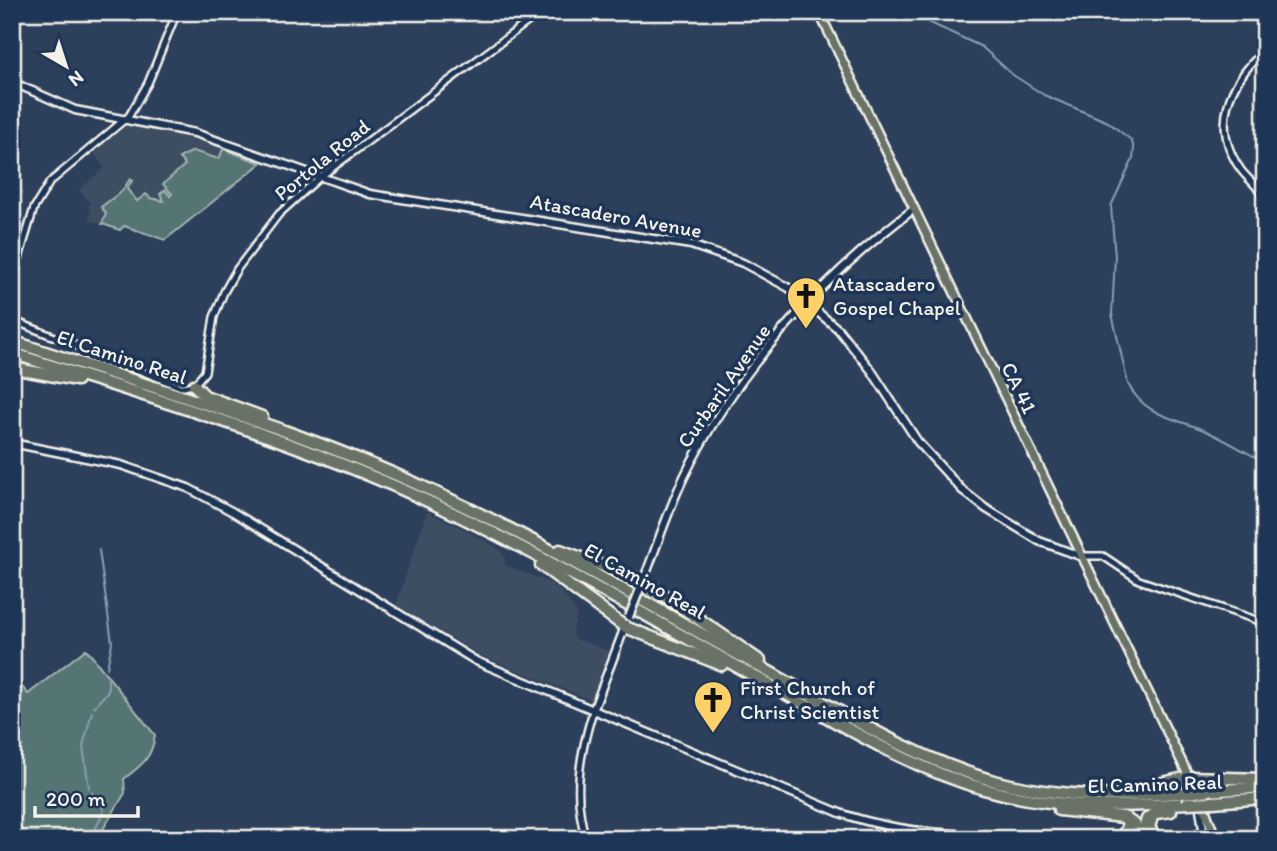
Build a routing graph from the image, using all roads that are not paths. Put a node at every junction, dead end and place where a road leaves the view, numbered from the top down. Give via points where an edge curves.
1 (177, 12) edge
2 (541, 12) edge
3 (819, 12) edge
4 (1265, 50) edge
5 (12, 82) edge
6 (124, 120) junction
7 (320, 177) junction
8 (1265, 206) edge
9 (914, 209) junction
10 (12, 282) edge
11 (808, 302) junction
12 (12, 320) edge
13 (12, 341) edge
14 (12, 353) edge
15 (12, 368) edge
16 (194, 386) junction
17 (149, 398) junction
18 (310, 440) junction
19 (12, 443) edge
20 (488, 530) junction
21 (536, 543) junction
22 (1080, 556) junction
23 (641, 585) junction
24 (627, 622) junction
25 (1265, 623) edge
26 (780, 691) junction
27 (809, 695) junction
28 (593, 711) junction
29 (1189, 777) junction
30 (1265, 779) edge
31 (1265, 787) edge
32 (1088, 796) junction
33 (1022, 798) junction
34 (1265, 798) edge
35 (1194, 806) junction
36 (1153, 815) junction
37 (1126, 818) junction
38 (1208, 818) junction
39 (1122, 837) edge
40 (586, 839) edge
41 (1139, 839) edge
42 (1156, 839) edge
43 (1195, 839) edge
44 (1216, 839) edge

1 - 6 street via 148,83
2 - 7 street, Portola Road
3 - 9 main road, CA 41 / CA 41
4 - 8 street via 1239,79 1224,114 1231,153 1261,192
5 - 6 main road, Atascadero Avenue via 57,104
6 - 7 main road, Atascadero Avenue via 195,134
6 - 10 street via 40,194
7 - 11 main road, Atascadero Avenue via 382,197 691,245 767,274
7 - 16 street, Portola Road via 279,214 230,281 214,317 205,372
9 - 11 main road, Curbaril Avenue via 866,246
9 - 22 main road, CA 41 / CA 41
11 - 22 main road, Atascadero Avenue via 856,349 918,442 962,490 1030,536 1058,551
11 - 23 main road, Curbaril Avenue via 751,371 702,445
12 - 16 street via 181,387
13 - 18 highway, El Camino Real
14 - 17 highway, El Camino Real
15 - 17 highway
16 - 18 highway via 205,396
17 - 20 highway, El Camino Real via 350,467
18 - 21 highway, El Camino Real via 419,485
19 - 28 main road via 121,464 188,488 467,656
20 - 24 highway
20 - 26 highway, El Camino Real
21 - 23 highway
21 - 27 highway, El Camino Real
22 - 25 street, Atascadero Avenue via 1103,556 1139,580
22 - 29 main road, CA 41 / CA 41
23 - 24 main road, Curbaril Avenue, bridge
23 - 27 highway
24 - 26 highway
24 - 28 main road, Curbaril Avenue
26 - 33 highway, El Camino Real via 920,766
27 - 32 highway, El Camino Real via 956,768 1027,788
28 - 39 main road via 838,813 886,827 956,836 1060,833
28 - 40 street, Curbaril Avenue via 578,775
29 - 30 highway
29 - 32 highway
29 - 35 main road, CA 41 / CA 41
29 - 38 main road, CA 41 / CA 41
31 - 32 highway, El Camino Real, bridge
33 - 35 highway, El Camino Real via 1099,807
33 - 37 highway via 1064,811
34 - 35 highway, El Camino Real, bridge
35 - 36 highway
35 - 38 main road, CA 41 / CA 41
35 - 43 main road via 1203,829
36 - 41 highway via 1144,823
36 - 42 highway via 1149,827
37 - 39 highway via 1128,827
37 - 41 highway via 1135,825
38 - 44 main road, CA 41 / CA 41
39 - 41 main road

